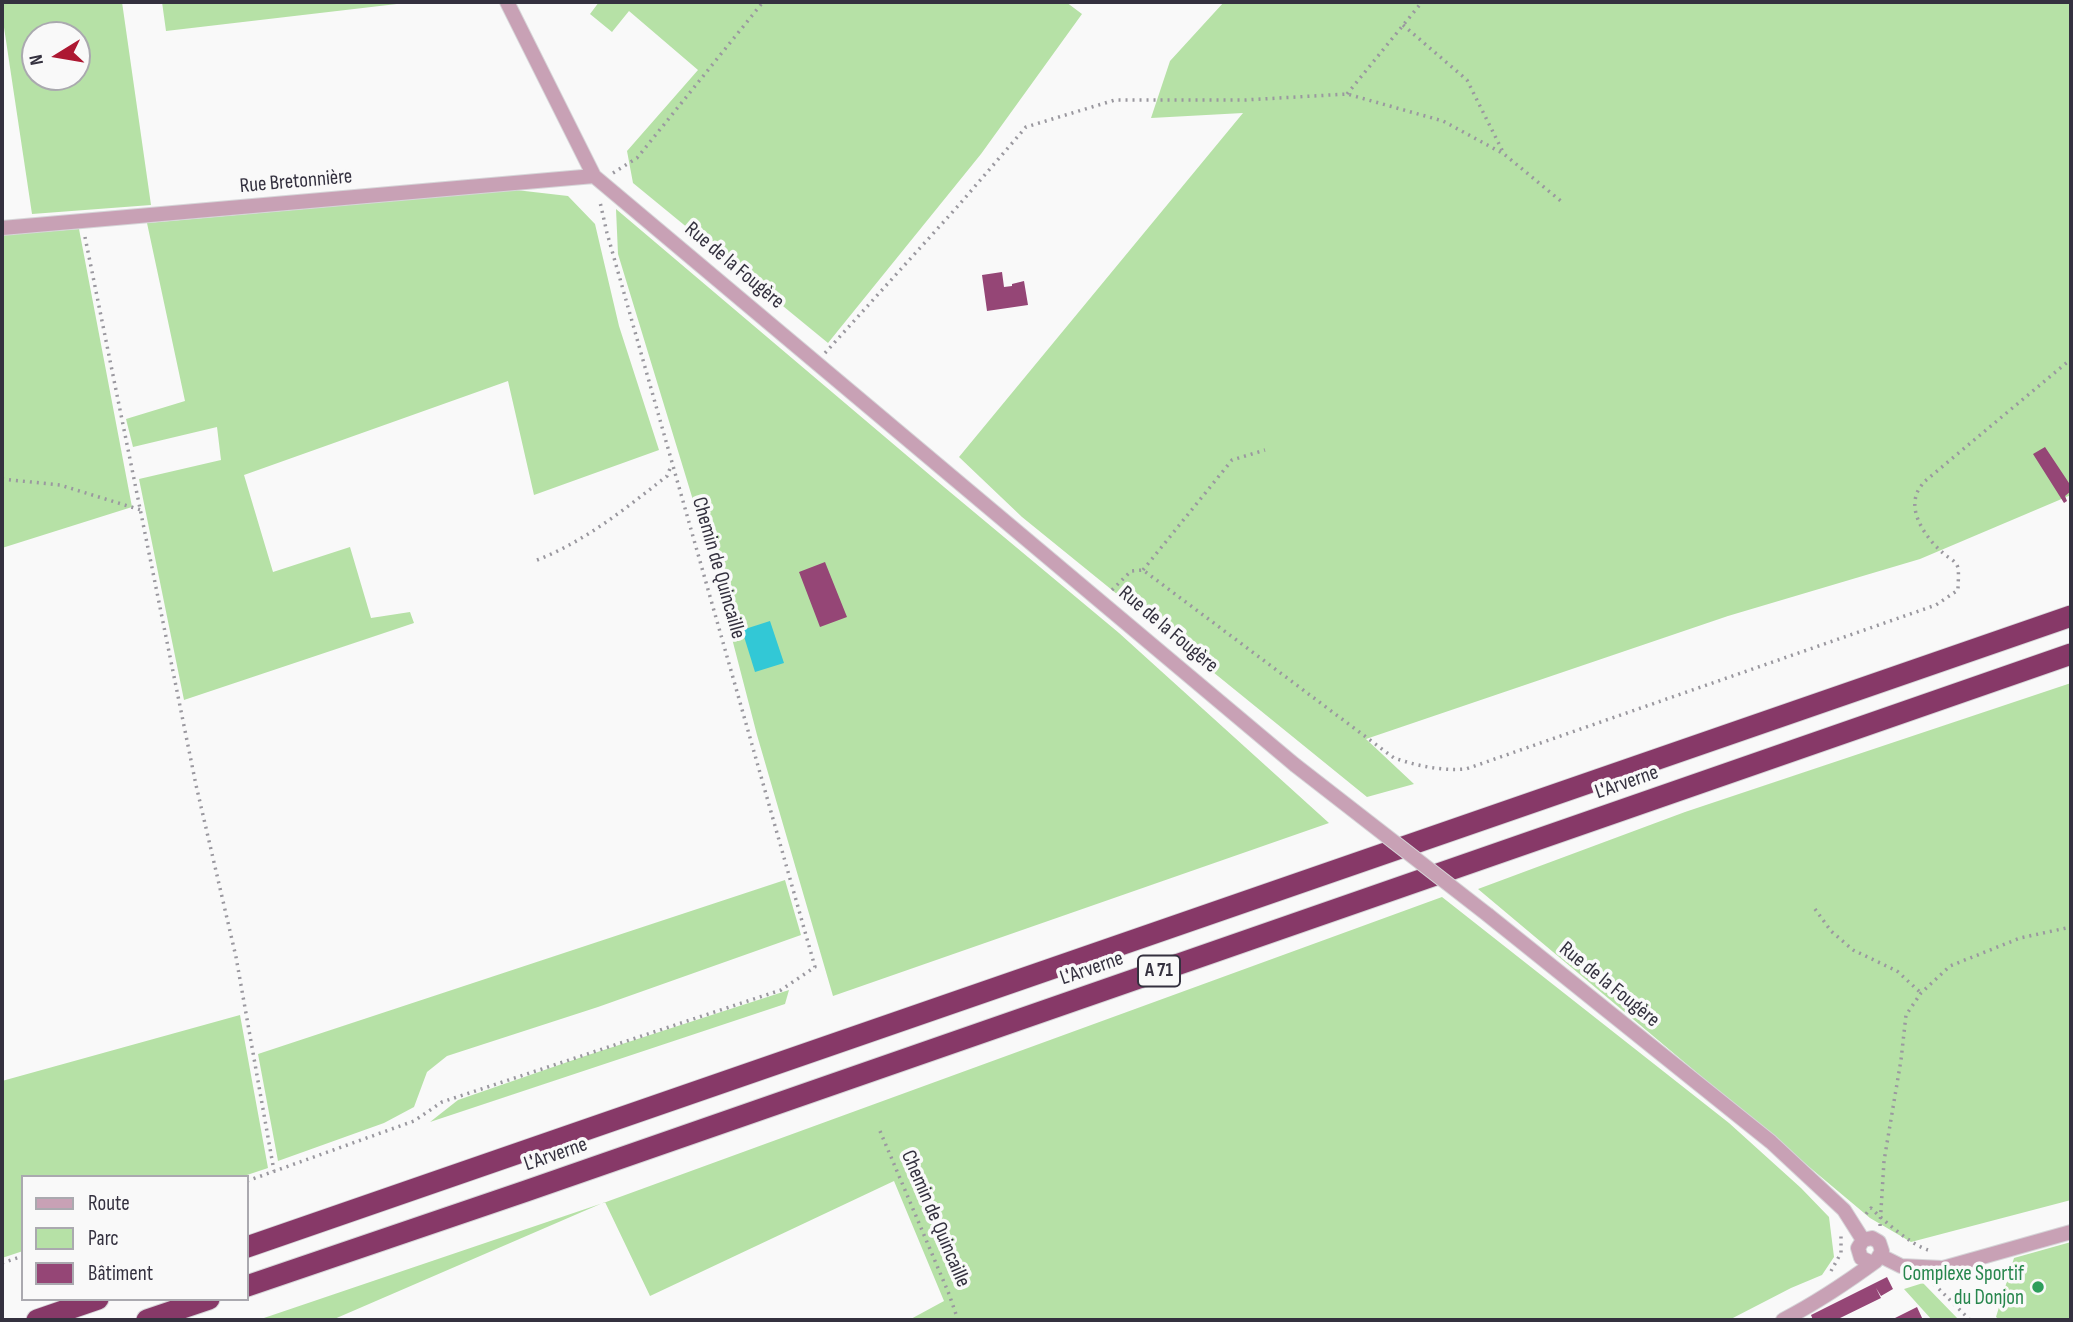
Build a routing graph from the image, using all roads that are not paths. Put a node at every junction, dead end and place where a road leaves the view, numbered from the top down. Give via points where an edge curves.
1 (507, 2) edge
2 (594, 176) junction
3 (2, 229) edge
4 (2071, 616) edge
5 (2071, 654) edge
6 (2071, 1232) edge
7 (1863, 1240) junction
8 (248, 1247) edge
9 (1879, 1253) junction
10 (248, 1286) edge
11 (92, 1301) edge
12 (203, 1301) edge
13 (37, 1320) edge
14 (148, 1320) edge
15 (1783, 1320) edge

1 - 2 street, Rue de la Fougère
2 - 3 street, Rue Bretonnière
2 - 7 street, Rue de la Fougère, bridge via 1295,765 1771,1142 1844,1210
4 - 8 highway, L'Arverne / A 71
5 - 10 highway, L'Arverne / A 71
6 - 9 street via 1943,1268 1901,1266
7 - 9 street via 1872,1238
7 - 9 street via 1858,1248 1861,1258 1870,1262
9 - 15 street via 1814,1304
11 - 13 highway
12 - 14 highway

